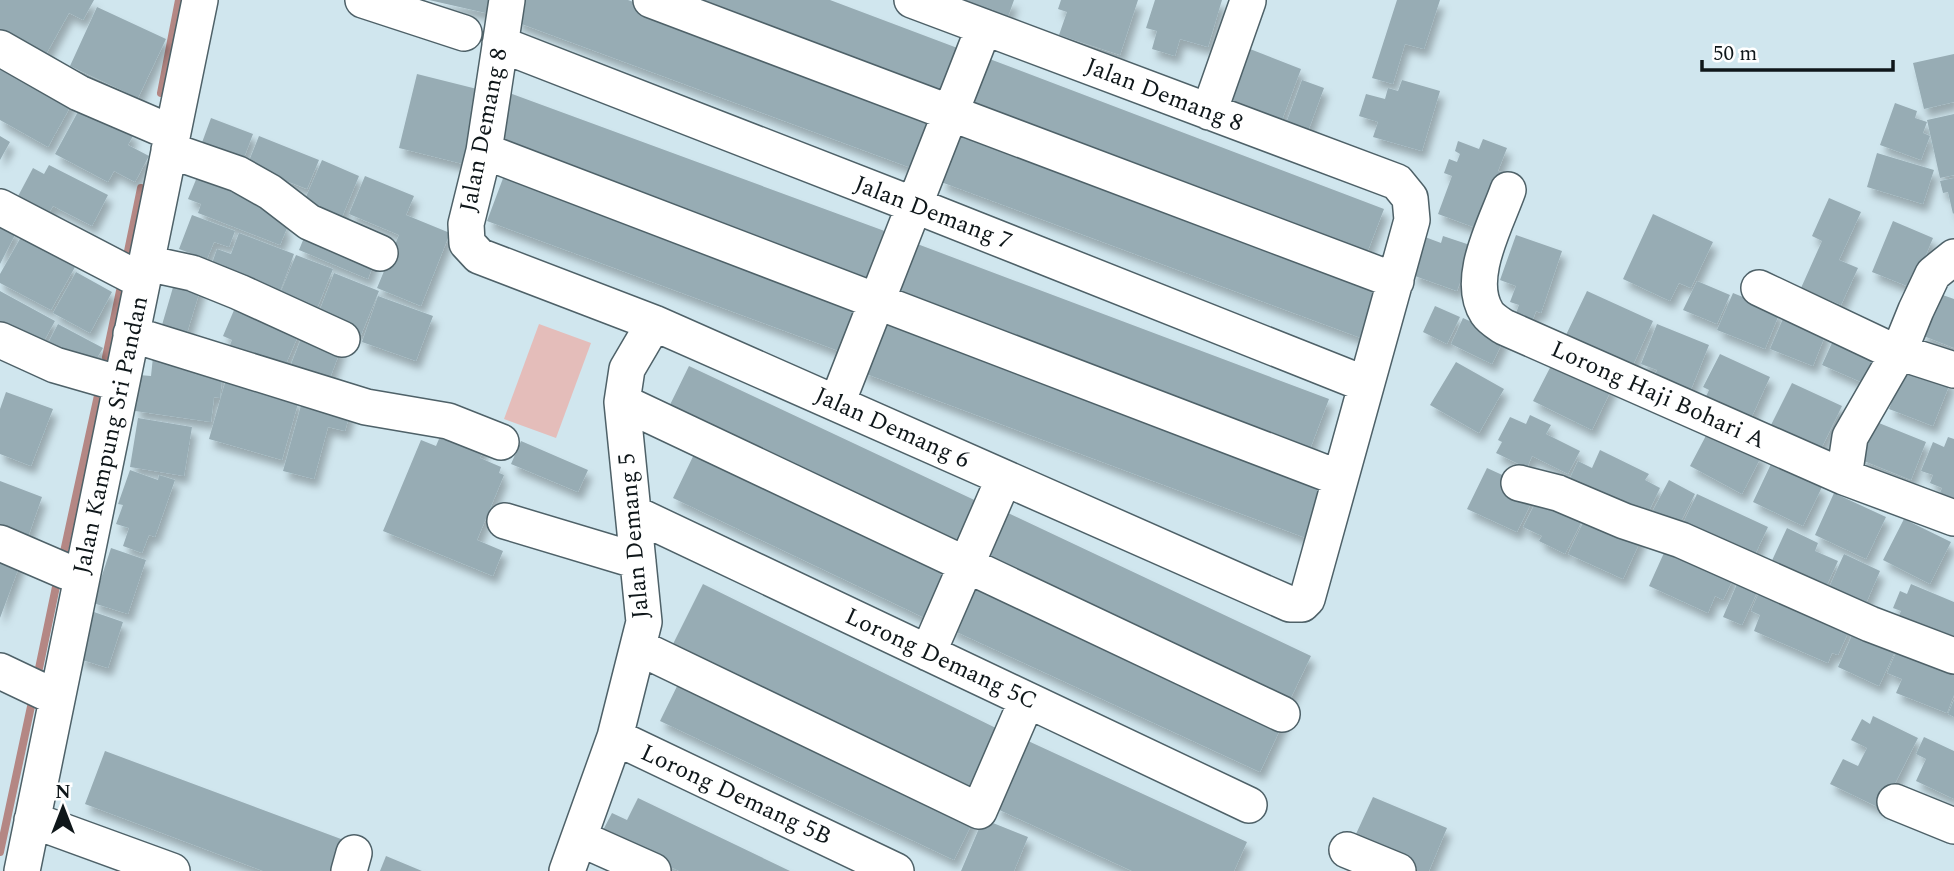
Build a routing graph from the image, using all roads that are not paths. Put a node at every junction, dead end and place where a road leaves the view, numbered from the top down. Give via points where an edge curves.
1 (363, 0) edge
2 (507, 0) edge
3 (651, 0) edge
4 (912, 0) edge
5 (1248, 1) edge
6 (207, 2) edge
7 (984, 27) junction
8 (464, 33) dead end
9 (500, 44) junction
10 (0, 48) edge
11 (1209, 112) junction
12 (951, 113) junction
13 (171, 141) junction
14 (484, 151) junction
15 (1508, 190) dead end
16 (914, 205) junction
17 (0, 207) edge
18 (380, 253) dead end
19 (478, 256) joint
20 (1954, 257) edge
21 (144, 272) junction
22 (1396, 281) junction
23 (1759, 288) dead end
24 (876, 301) junction
25 (654, 323) junction
26 (131, 334) junction
27 (342, 339) dead end
28 (0, 340) edge
29 (1899, 352) junction
30 (1954, 370) edge
31 (121, 384) junction
32 (1365, 384) junction
33 (622, 402) junction
34 (836, 403) junction
35 (502, 442) dead end
36 (1844, 477) junction
37 (1004, 478) junction
38 (1339, 478) junction
39 (1519, 483) dead end
40 (633, 513) junction
41 (1954, 518) edge
42 (505, 521) dead end
43 (0, 543) edge
44 (638, 561) junction
45 (967, 565) junction
46 (68, 571) junction
47 (638, 647) junction
48 (928, 653) junction
49 (1954, 656) edge
50 (32, 686) edge
51 (1027, 700) junction
52 (1282, 714) dead end
53 (615, 737) junction
54 (1895, 802) dead end
55 (1249, 805) dead end
56 (32, 820) junction
57 (1954, 826) edge
58 (579, 838) junction
59 (1347, 850) dead end
60 (22, 871) edge
61 (172, 871) edge
62 (567, 871) edge
63 (653, 871) edge
64 (896, 871) edge
65 (1398, 871) edge

1 - 8 street
2 - 9 street, Jalan Demang 8
3 - 12 street
4 - 7 street, Jalan Demang 8
5 - 11 street
6 - 13 street, Jalan Kampung Sri Pandan
7 - 11 street, Jalan Demang 8
7 - 12 street
9 - 14 street, Jalan Demang 8
9 - 16 street, Jalan Demang 7
10 - 13 street
11 - 22 street, Jalan Demang 8 via 1397,182 1410,198 1412,220
12 - 16 street
12 - 22 street
13 - 18 street via 270,192 309,222
13 - 21 street, Jalan Kampung Sri Pandan
14 - 19 street, Jalan Demang 8 via 466,224 467,243
14 - 24 street
15 - 36 street, Lorong Haji Bohari A via 1478,280 1488,315 1504,327
16 - 24 street
16 - 32 street, Jalan Demang 7
17 - 21 street
19 - 25 street, Jalan Demang 6
20 - 29 street via 1933,274
21 - 26 street, Jalan Kampung Sri Pandan
21 - 27 street via 192,273
22 - 32 street
23 - 29 street
24 - 34 street
24 - 38 street
25 - 33 street, Jalan Demang 5 via 627,369
25 - 34 street, Jalan Demang 6
26 - 31 street, Jalan Kampung Sri Pandan
26 - 35 street via 366,407 448,421
28 - 31 street via 55,365
29 - 30 street
29 - 36 street via 1850,437
31 - 46 street, Jalan Kampung Sri Pandan
32 - 38 street
33 - 40 street, Jalan Demang 5
33 - 45 street
34 - 37 street, Jalan Demang 6
36 - 41 street, Lorong Haji Bohari A
37 - 38 street, Jalan Demang 6 via 1290,604 1307,599
37 - 45 street
39 - 49 street via 1558,493 1624,522 1681,540
40 - 44 street, Jalan Demang 5
40 - 48 street, Lorong Demang 5C
42 - 44 street
43 - 46 street
44 - 47 street, Jalan Demang 5 via 644,622
45 - 48 street
45 - 52 street
46 - 50 street, Jalan Kampung Sri Pandan
47 - 51 street via 979,811
47 - 53 street, Jalan Demang 5
48 - 51 street, Lorong Demang 5C
50 - 56 street, Jalan Kampung Sri Pandan
51 - 55 street, Lorong Demang 5C
53 - 58 street, Jalan Demang 5
53 - 64 street, Lorong Demang 5B
54 - 57 street
56 - 60 street, Jalan Kampung Sri Pandan
56 - 61 street
58 - 62 street, Jalan Demang 5
58 - 63 street
59 - 65 street

